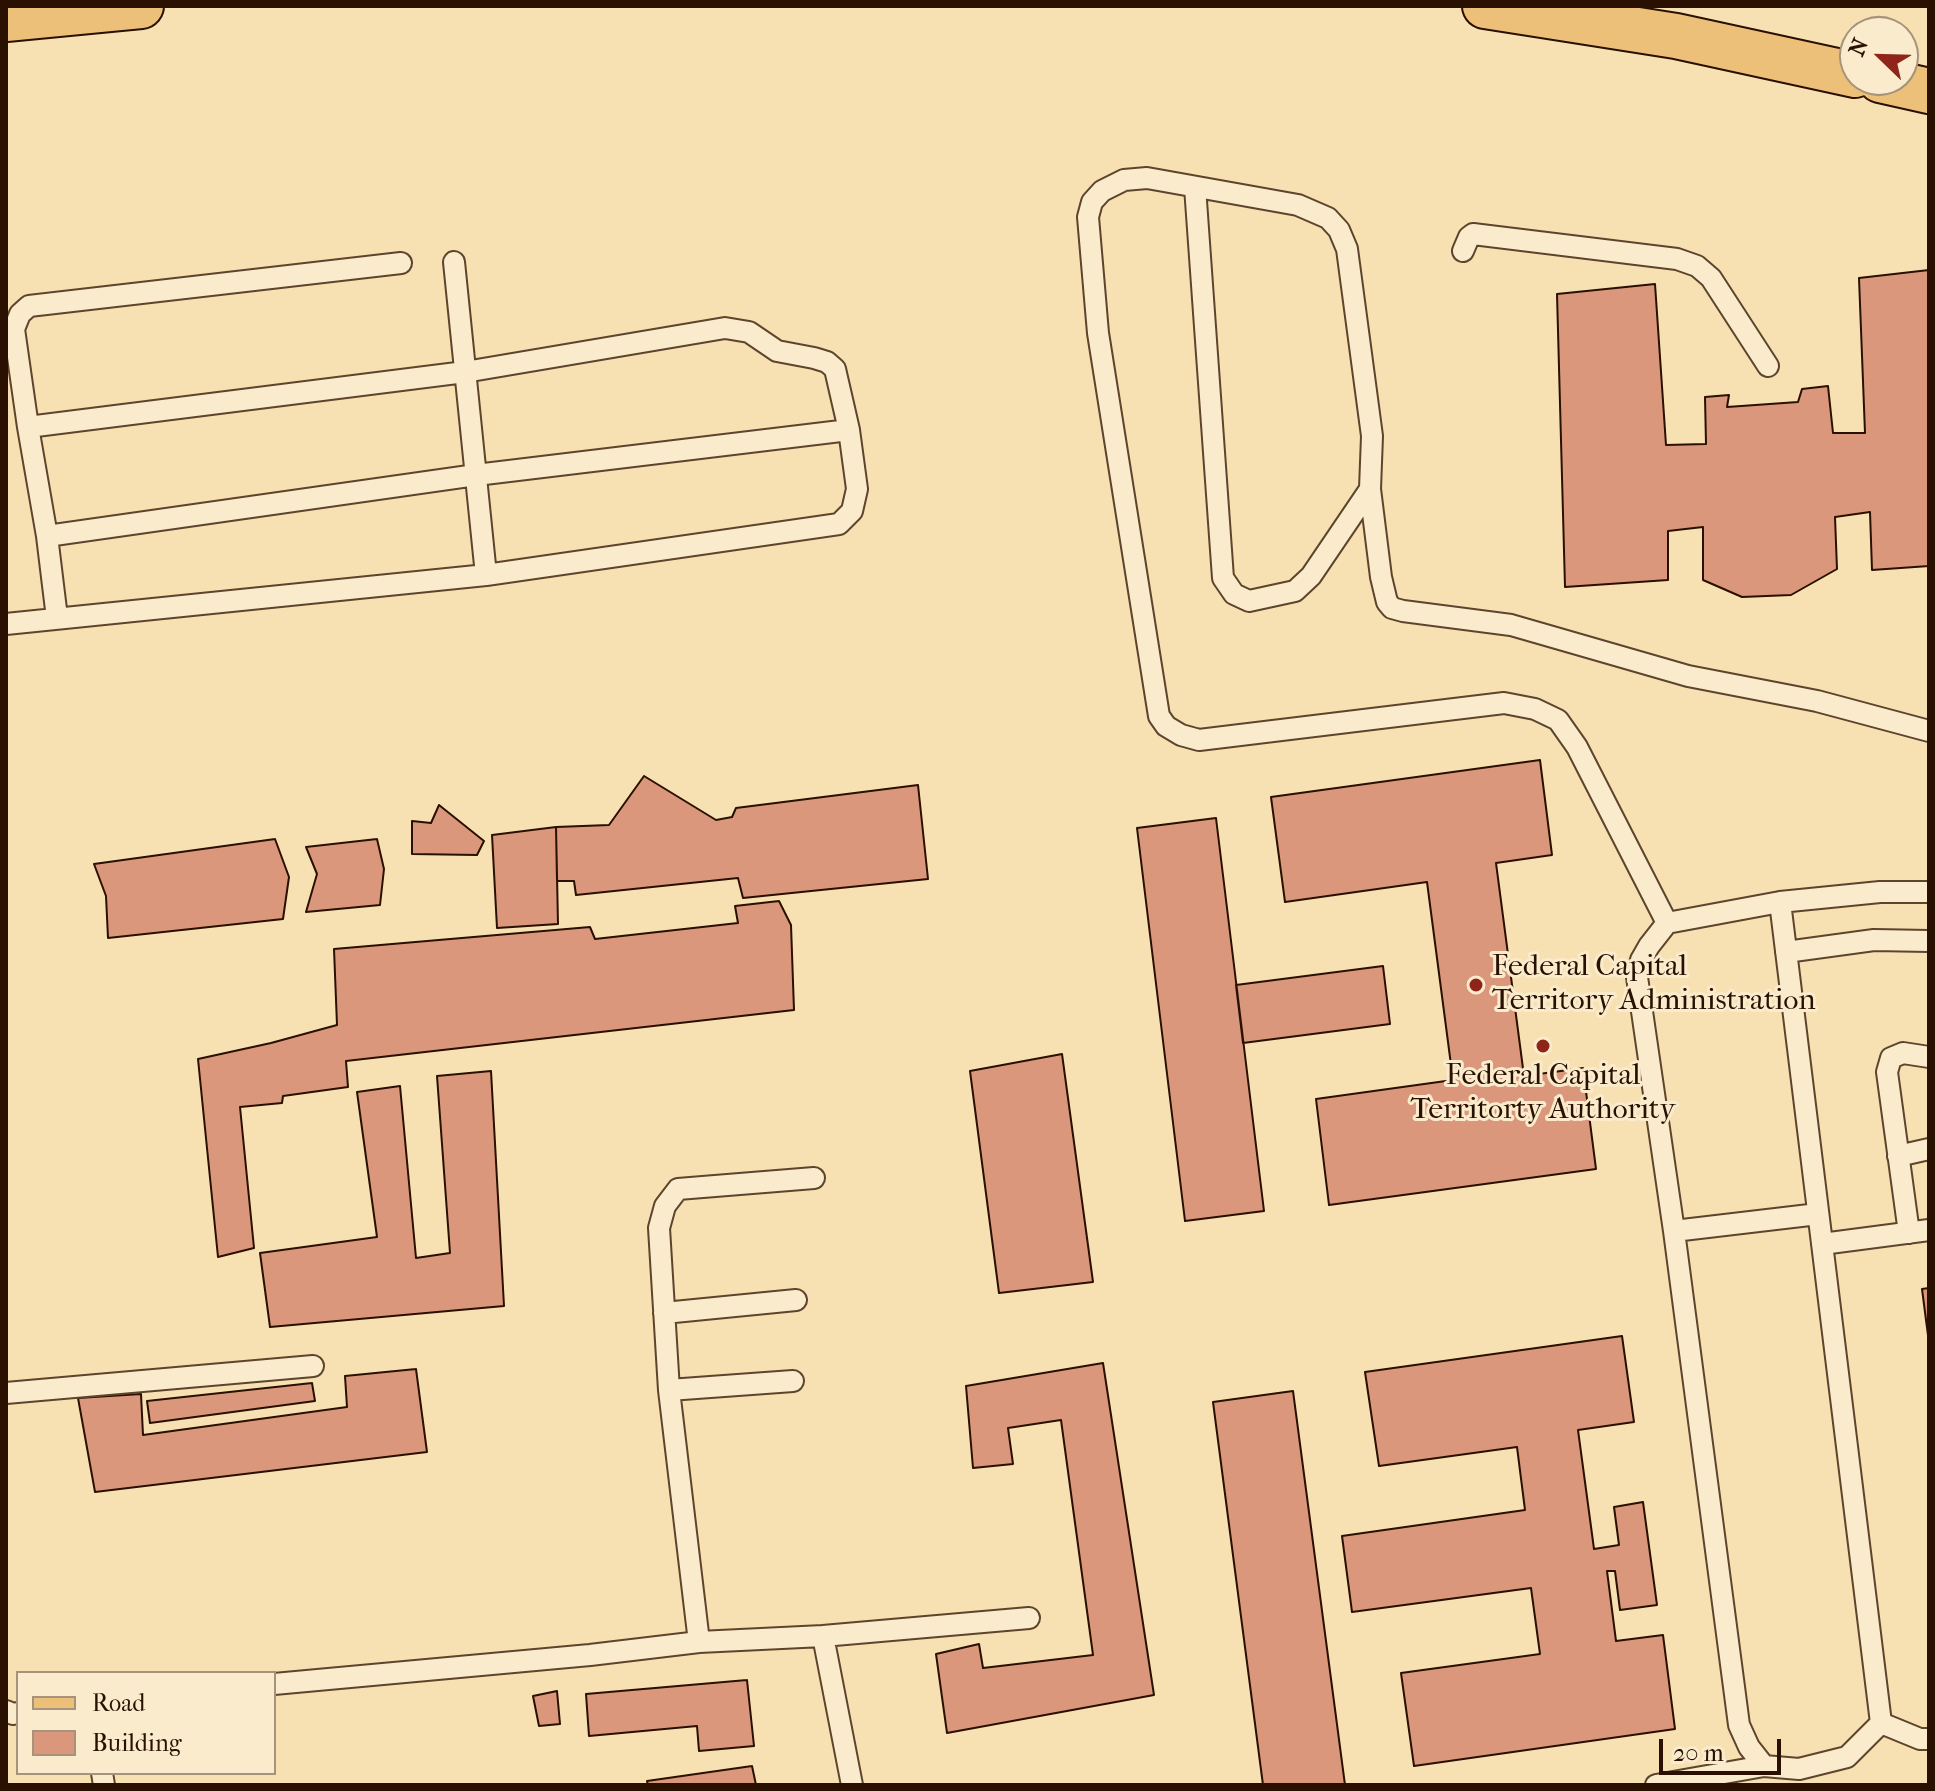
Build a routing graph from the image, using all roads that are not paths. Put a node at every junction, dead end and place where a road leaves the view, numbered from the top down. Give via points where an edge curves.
1 (141, 6) edge
2 (1485, 6) edge
3 (6, 19) edge
4 (1839, 72) edge
5 (1195, 187) junction
6 (1463, 251) dead end
7 (454, 262) dead end
8 (401, 263) dead end
9 (1768, 366) dead end
10 (465, 372) junction
11 (28, 427) junction
12 (849, 430) junction
13 (476, 475) junction
14 (1370, 489) junction
15 (47, 536) junction
16 (486, 575) junction
17 (57, 618) junction
18 (6, 624) edge
19 (1929, 731) edge
20 (1929, 892) edge
21 (1780, 902) junction
22 (1667, 923) junction
23 (1929, 941) edge
24 (1786, 952) junction
25 (1929, 1057) edge
26 (1929, 1149) edge
27 (1898, 1156) junction
28 (814, 1178) dead end
29 (1818, 1214) junction
30 (1674, 1231) junction
31 (1919, 1231) edge
32 (1822, 1244) junction
33 (796, 1300) dead end
34 (664, 1313) junction
35 (313, 1366) dead end
36 (793, 1381) dead end
37 (669, 1390) junction
38 (6, 1393) edge
39 (1029, 1618) dead end
40 (823, 1636) junction
41 (699, 1642) junction
42 (276, 1684) edge
43 (1881, 1723) junction
44 (1929, 1739) edge
45 (1764, 1766) junction
46 (1800, 1777) edge
47 (852, 1785) edge
48 (1656, 1785) edge

1 - 3 main road
2 - 4 main road via 1676,36
5 - 14 lane via 1298,205 1328,218 1339,230 1347,249 1372,436
5 - 14 lane via 1223,578 1234,594 1249,601 1295,591 1311,576
5 - 22 lane via 1147,178 1124,180 1102,191 1088,217 1098,333 1159,716 1166,726 1199,740 1504,703 1535,709 1558,720 1577,747
6 - 9 lane via 1473,234 1677,259 1697,266 1711,278
7 - 10 lane
8 - 11 lane via 29,306 14,329
10 - 11 lane
10 - 12 lane via 725,328 749,332 777,351 827,362 835,369
10 - 13 lane
11 - 15 lane
12 - 13 lane
12 - 16 lane via 857,489 852,511 839,524
13 - 15 lane
13 - 16 lane
14 - 19 lane via 1381,577 1392,608 1511,625 1688,676 1817,701
15 - 17 lane
16 - 17 lane
17 - 18 lane
20 - 21 lane
21 - 22 lane
21 - 24 lane
22 - 30 lane via 1641,960 1637,977
23 - 24 lane via 1874,940
24 - 29 lane
25 - 27 lane via 1903,1053 1891,1058 1887,1072
26 - 27 lane
27 - 31 lane
28 - 34 lane via 678,1189 665,1206 659,1228
29 - 30 lane
29 - 32 lane
30 - 45 lane via 1739,1725
31 - 32 lane
32 - 43 lane
33 - 34 lane
34 - 37 lane
35 - 38 lane
36 - 37 lane
37 - 41 lane
39 - 40 lane
40 - 41 lane
40 - 47 lane
41 - 42 lane
43 - 44 lane
43 - 46 lane via 1847,1757
45 - 46 lane
45 - 48 lane

